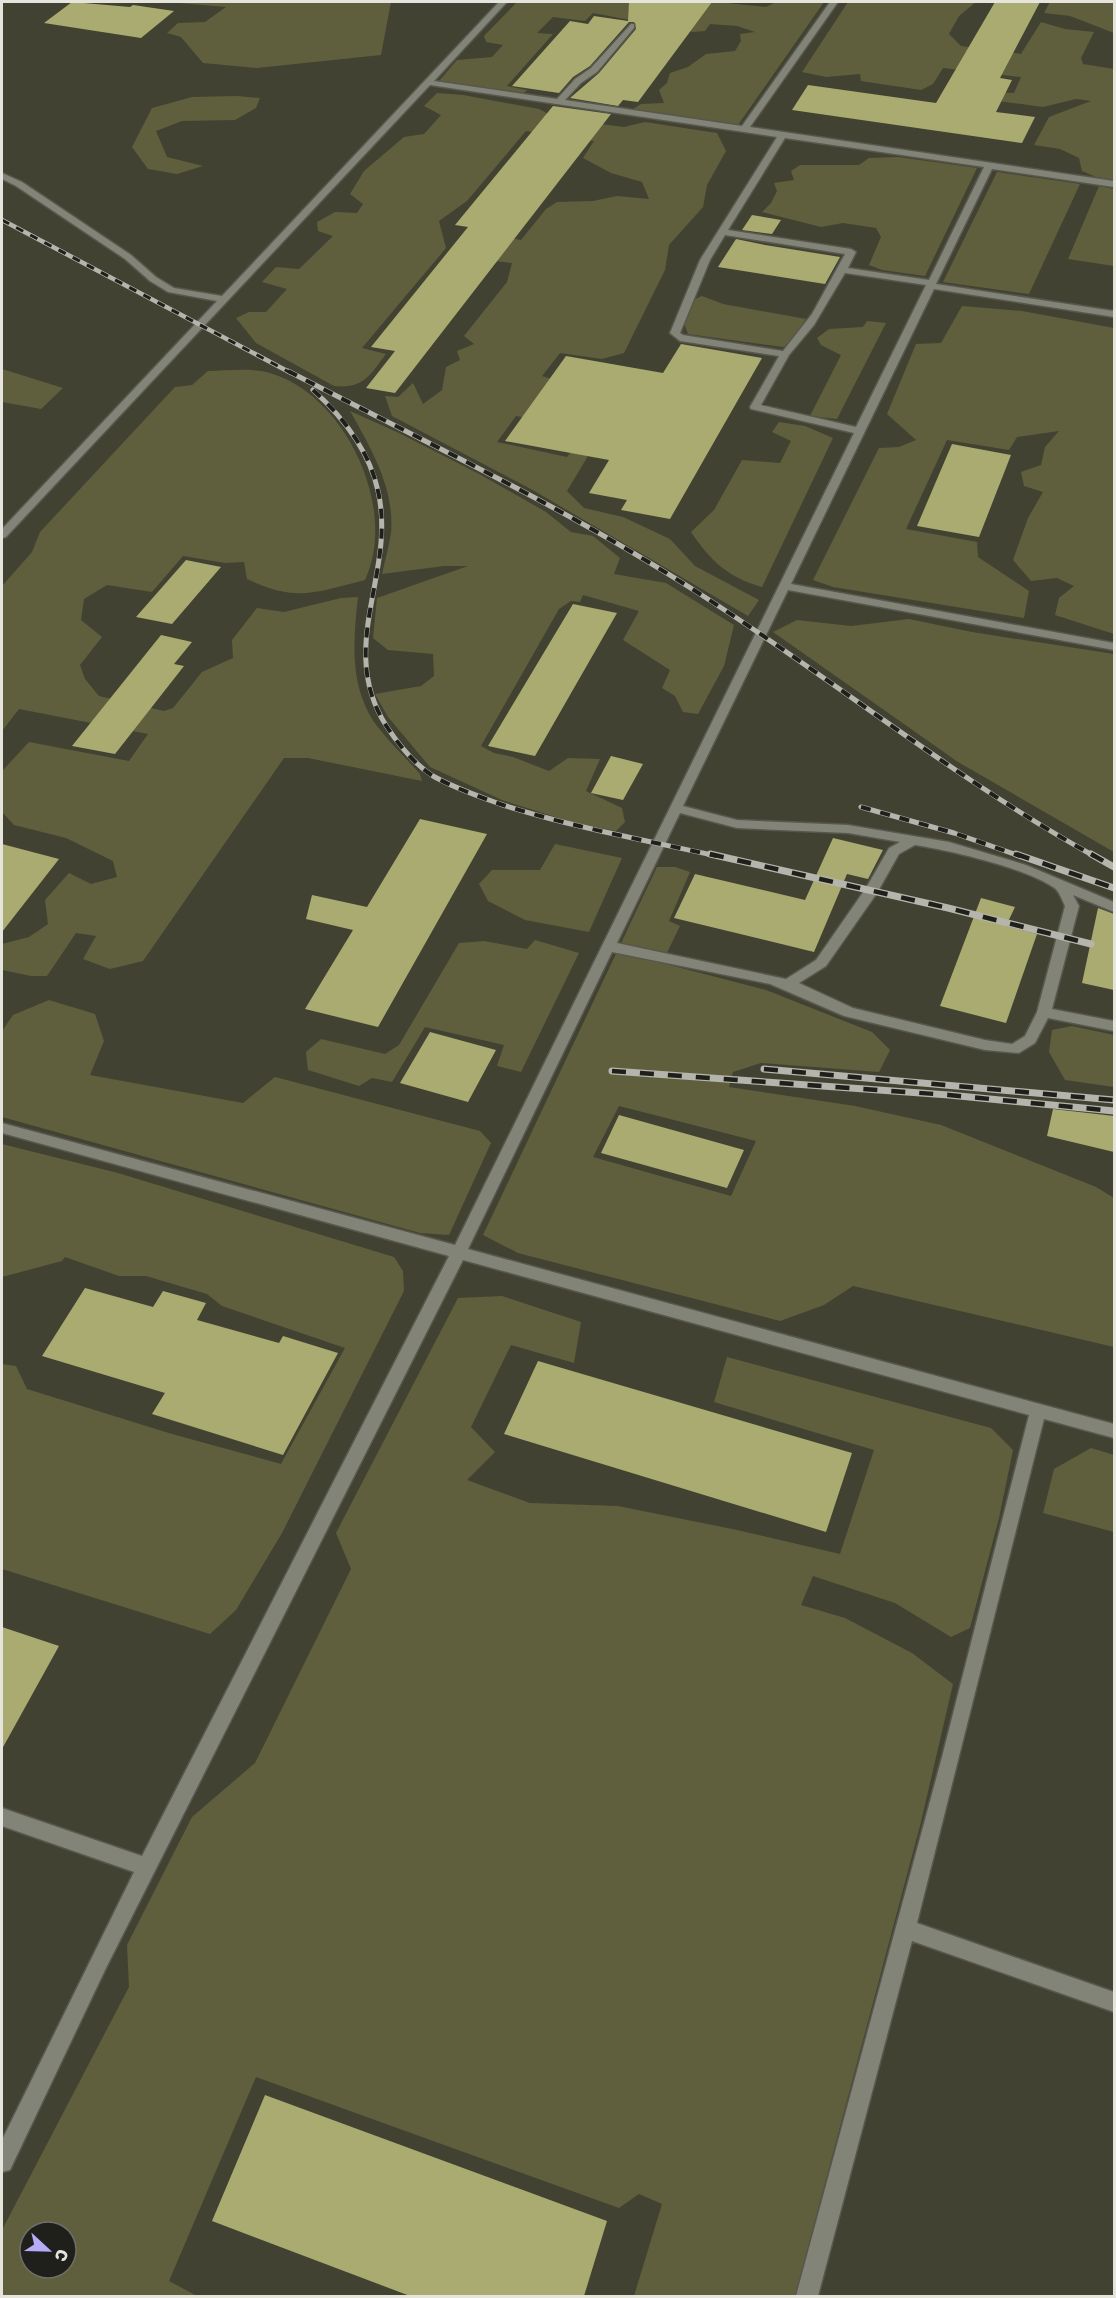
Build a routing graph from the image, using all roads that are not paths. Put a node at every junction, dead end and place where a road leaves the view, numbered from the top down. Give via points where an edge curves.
1 (503, 2) edge
2 (834, 2) edge
3 (631, 26) dead end
4 (427, 82) junction
5 (558, 103) junction
6 (744, 130) junction
7 (782, 136) junction
8 (989, 166) junction
9 (2, 176) edge
10 (1114, 184) edge
11 (722, 232) junction
12 (842, 270) junction
13 (932, 285) junction
14 (224, 299) junction
15 (1114, 315) edge
16 (785, 354) junction
17 (860, 431) junction
18 (2, 536) edge
19 (784, 586) junction
20 (1114, 647) edge
21 (675, 808) junction
22 (913, 840) junction
23 (1060, 884) junction
24 (1114, 907) edge
25 (608, 946) junction
26 (788, 984) junction
27 (1044, 1012) junction
28 (1114, 1026) edge
29 (2, 1128) edge
30 (459, 1252) junction
31 (1038, 1410) junction
32 (1114, 1431) edge
33 (2, 1817) edge
34 (147, 1866) junction
35 (905, 1929) junction
36 (1114, 2002) edge
37 (2, 2162) edge
38 (807, 2296) edge

1 - 4 lane
2 - 6 lane
3 - 5 lane via 594,70
4 - 5 lane
4 - 14 lane
5 - 6 lane
6 - 7 lane
7 - 8 lane
7 - 11 lane
8 - 10 lane
8 - 13 lane
9 - 14 lane via 128,257 171,290
11 - 12 lane via 852,252
11 - 16 lane via 705,260 675,333 680,338
12 - 13 lane
12 - 16 lane via 803,334
13 - 15 lane
13 - 17 lane
14 - 18 lane
16 - 17 lane via 755,407
17 - 19 lane
19 - 20 lane
19 - 21 lane
21 - 22 lane via 737,824 848,829
21 - 25 lane
22 - 23 lane via 949,846
22 - 26 lane via 894,851 873,890 821,963
23 - 24 lane
23 - 27 lane via 1072,906
25 - 26 lane
25 - 30 lane
26 - 27 lane via 849,1012 1014,1049 1030,1039
27 - 28 lane
29 - 30 lane
30 - 31 lane
30 - 34 lane
31 - 32 lane
31 - 35 lane
33 - 34 lane
34 - 37 lane
35 - 36 lane
35 - 38 lane

